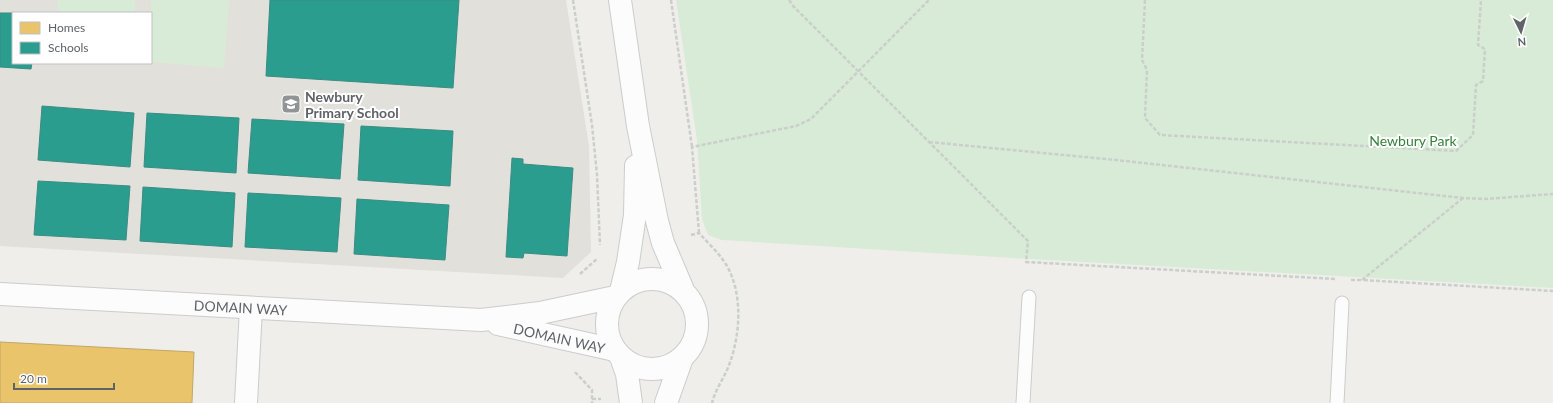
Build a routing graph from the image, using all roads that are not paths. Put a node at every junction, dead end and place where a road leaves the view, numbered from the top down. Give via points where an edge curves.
1 (620, 0) edge
2 (638, 126) junction
3 (683, 290) junction
4 (0, 294) edge
5 (618, 294) junction
6 (1029, 297) dead end
7 (1342, 303) dead end
8 (251, 308) junction
9 (481, 320) junction
10 (618, 353) junction
11 (682, 358) junction
12 (246, 403) edge
13 (631, 403) edge
14 (666, 403) edge
15 (1024, 403) edge
16 (1337, 403) edge

1 - 2 street
2 - 3 street via 663,243
2 - 5 street via 635,215 628,262
3 - 5 street via 657,278 638,281
3 - 11 street via 695,309 698,324 695,339
4 - 8 street, DOMAIN WAY
5 - 9 street, DOMAIN WAY via 540,313
5 - 10 street via 608,314 607,332
6 - 15 lane
7 - 16 lane
8 - 9 street, DOMAIN WAY
8 - 12 street
9 - 10 street, DOMAIN WAY
10 - 11 street via 637,367 646,369 666,367
10 - 13 street via 627,374
11 - 14 street

